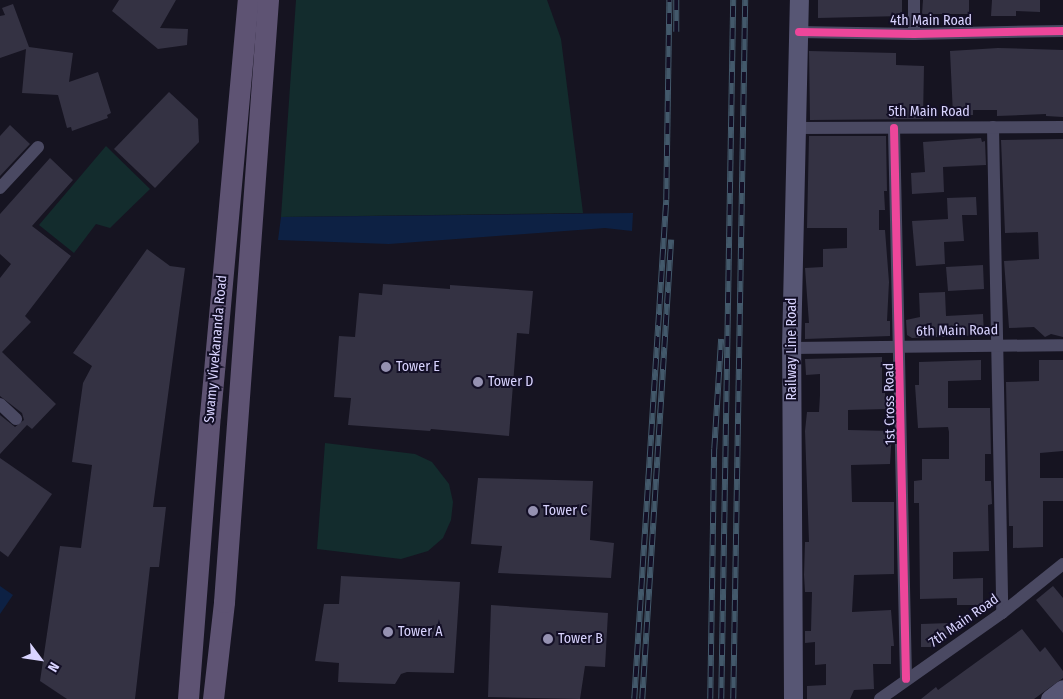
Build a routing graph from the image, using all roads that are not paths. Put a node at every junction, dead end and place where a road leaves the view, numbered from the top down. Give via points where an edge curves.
1 (248, 0) edge
2 (268, 0) edge
3 (799, 0) edge
4 (914, 0) edge
5 (1063, 31) edge
6 (799, 32) junction
7 (914, 34) junction
8 (993, 127) junction
9 (1063, 127) edge
10 (796, 128) junction
11 (894, 128) junction
12 (38, 148) dead end
13 (0, 188) edge
14 (1063, 345) edge
15 (999, 346) junction
16 (901, 347) junction
17 (791, 348) junction
18 (0, 404) edge
19 (16, 419) dead end
20 (1063, 564) edge
21 (1002, 613) junction
22 (906, 679) junction
23 (188, 699) edge
24 (213, 699) edge
25 (793, 699) edge
26 (880, 699) edge

1 - 23 main road, Swamy Vivekananda Road
2 - 24 main road, Swamy Vivekananda Road via 224,602
3 - 6 main road, Railway Line Road
4 - 7 street
5 - 7 street, 4th Main Road
6 - 7 street, 4th Main Road
6 - 10 main road, Railway Line Road
8 - 9 street, 5th Main Road
8 - 11 street, 5th Main Road
8 - 15 street
10 - 11 street, 5th Main Road
10 - 17 main road, Railway Line Road
11 - 16 street, 1st Cross Road
12 - 13 street
14 - 15 street, 6th Main Road
15 - 16 street, 6th Main Road
15 - 21 street
16 - 17 street, 6th Main Road
16 - 22 street, 1st Cross Road
17 - 25 main road, Railway Line Road
18 - 19 street
20 - 21 street, 7th Main Road
21 - 22 street, 7th Main Road
22 - 26 street, 7th Main Road

